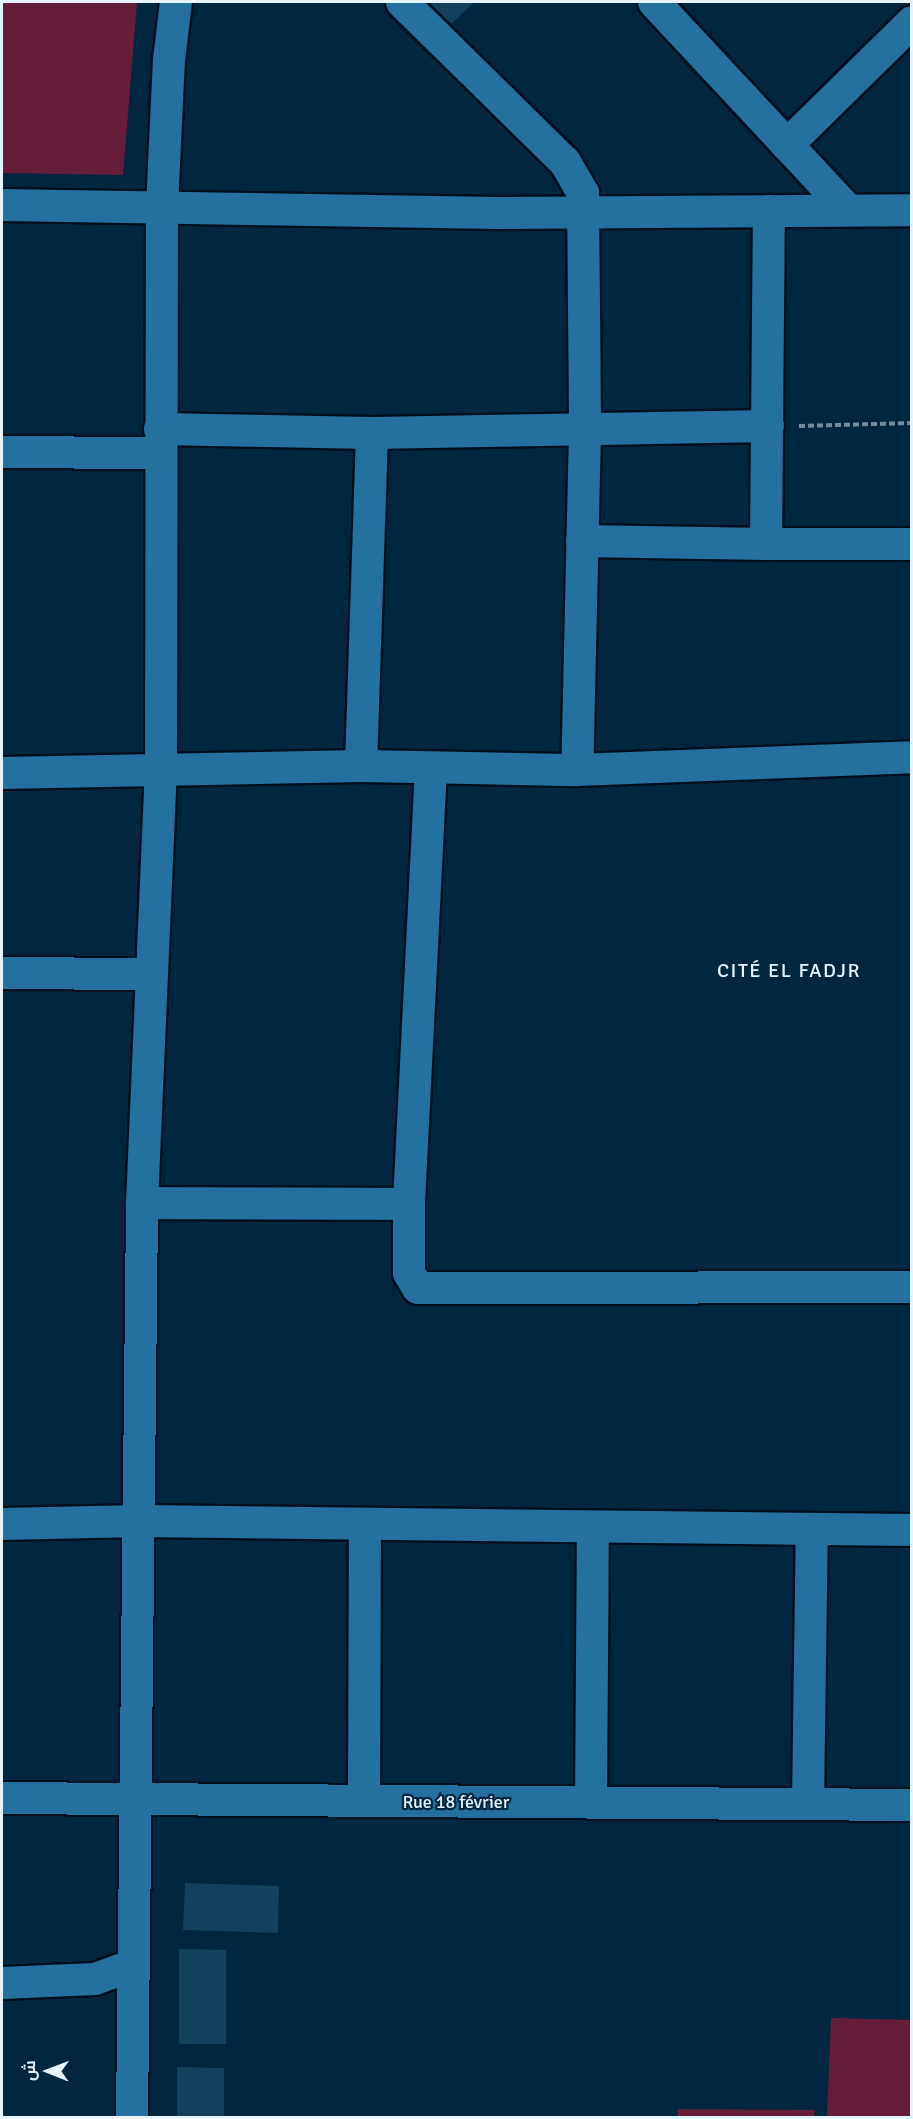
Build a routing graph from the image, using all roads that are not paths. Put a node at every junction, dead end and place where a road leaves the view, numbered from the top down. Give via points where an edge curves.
1 (176, 2) edge
2 (402, 2) edge
3 (654, 2) edge
4 (912, 22) edge
5 (787, 145) junction
6 (2, 205) edge
7 (162, 207) junction
8 (847, 209) junction
9 (912, 210) edge
10 (769, 211) junction
11 (586, 212) junction
12 (768, 426) junction
13 (585, 430) junction
14 (372, 433) junction
15 (160, 441) junction
16 (2, 452) edge
17 (582, 541) junction
18 (766, 544) junction
19 (912, 544) edge
20 (912, 757) edge
21 (361, 766) junction
22 (161, 768) junction
23 (431, 768) junction
24 (577, 770) junction
25 (2, 773) edge
26 (2, 973) edge
27 (150, 974) junction
28 (142, 1203) junction
29 (409, 1204) junction
30 (912, 1287) edge
31 (139, 1521) junction
32 (2, 1524) edge
33 (365, 1524) junction
34 (593, 1527) junction
35 (812, 1529) junction
36 (912, 1530) edge
37 (2, 1798) edge
38 (136, 1799) junction
39 (364, 1801) junction
40 (591, 1803) junction
41 (808, 1804) junction
42 (912, 1805) edge
43 (131, 1966) junction
44 (2, 1983) edge
45 (132, 2118) edge

1 - 7 street via 169,60
2 - 11 street via 575,174
3 - 5 street
4 - 5 street
5 - 8 street
6 - 7 street
7 - 11 street
7 - 15 street
8 - 9 street
8 - 10 street
10 - 11 street
10 - 12 street
11 - 13 street
12 - 13 street
12 - 18 street
13 - 14 street
13 - 17 street
14 - 15 street
14 - 21 street
15 - 16 street
15 - 22 street
17 - 18 street
17 - 24 street
18 - 19 street
20 - 24 street
21 - 22 street
21 - 23 street
22 - 25 street
22 - 27 street
23 - 24 street
23 - 29 street
26 - 27 street
27 - 28 street
28 - 29 street
28 - 31 street
29 - 30 street via 409,1273 418,1288 426,1290
31 - 32 street
31 - 33 street
31 - 38 street
33 - 34 street
33 - 39 street
34 - 35 street
34 - 40 street
35 - 36 street
35 - 41 street
37 - 38 street, Rue 18 février
38 - 39 street, Rue 18 février
38 - 43 street
39 - 40 street, Rue 18 février
40 - 41 street, Rue 18 février
41 - 42 street, Rue 18 février
43 - 44 street via 95,1979
43 - 45 street

